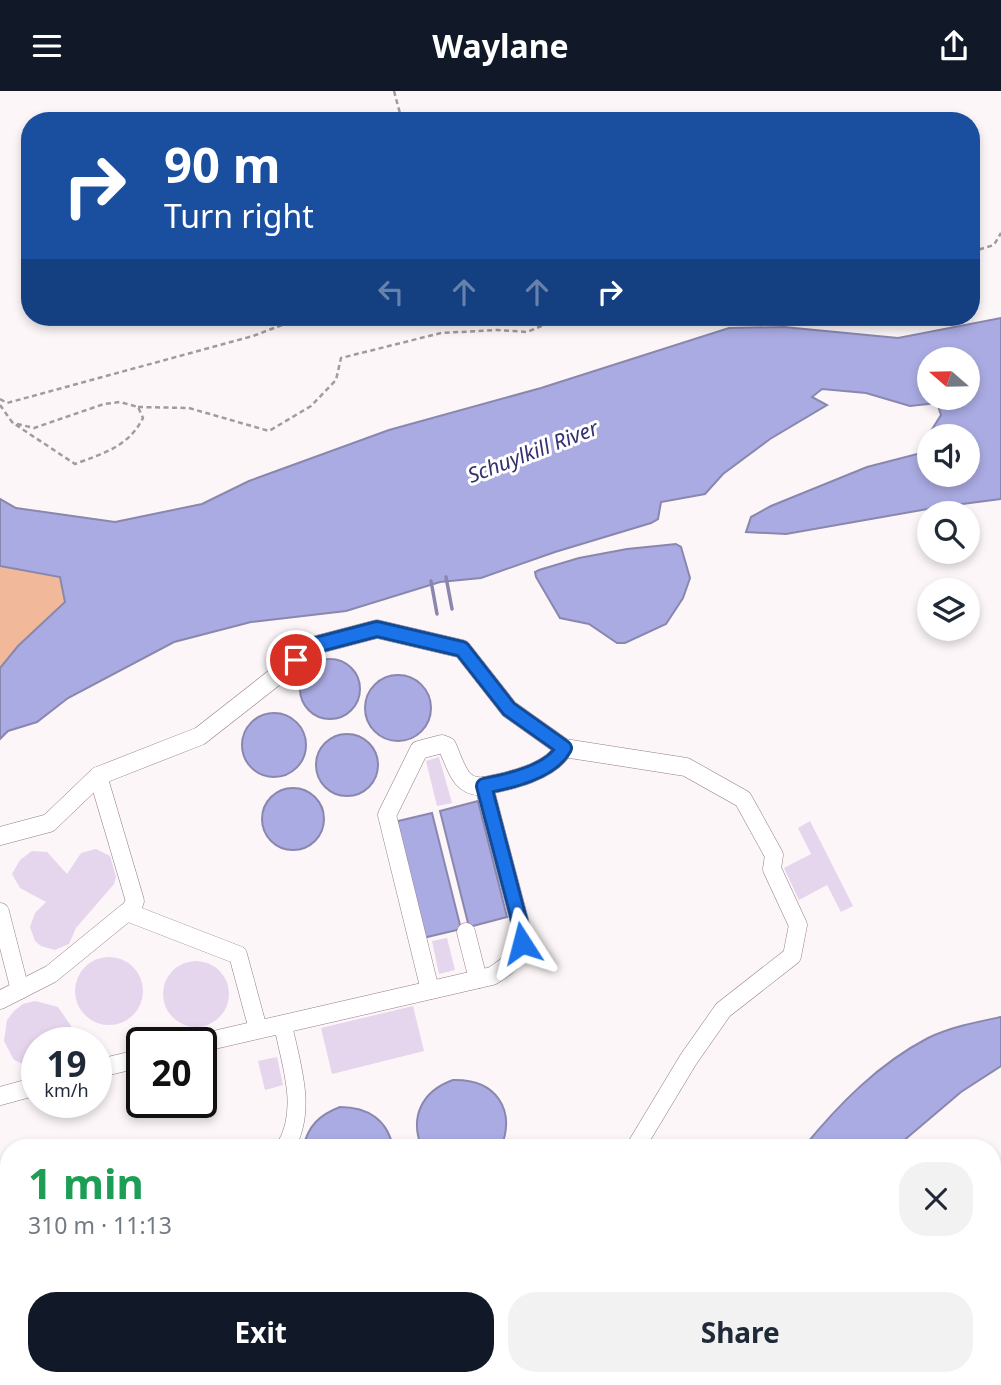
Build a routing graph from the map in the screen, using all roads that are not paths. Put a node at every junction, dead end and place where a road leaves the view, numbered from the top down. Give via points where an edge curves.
1 (564, 748) junction
2 (98, 776) junction
3 (484, 786) junction
4 (0, 836) edge
5 (0, 912) edge
6 (129, 913) junction
7 (466, 932) dead end
8 (478, 979) junction
9 (20, 990) junction
10 (430, 990) junction
11 (0, 1000) edge
12 (283, 1025) junction
13 (258, 1029) junction
14 (217, 1039) edge
15 (21, 1090) edge
16 (0, 1096) edge
17 (289, 1139) edge
18 (640, 1139) edge

1 - 2 lane via 509,709 462,649 377,629 316,645 200,736
1 - 3 lane via 534,771
1 - 18 lane via 686,767 743,799 774,855 772,869 798,925 792,956 723,1010
2 - 4 lane via 49,823
2 - 6 lane via 135,901
3 - 8 lane via 522,943 506,968
3 - 10 lane via 463,782 447,746 419,750 387,815
5 - 9 lane
6 - 9 lane via 51,974
6 - 13 lane via 238,955
7 - 8 lane
8 - 10 lane
9 - 11 lane
10 - 12 lane
12 - 13 lane
12 - 17 lane via 297,1095 296,1121
13 - 14 lane
15 - 16 lane

